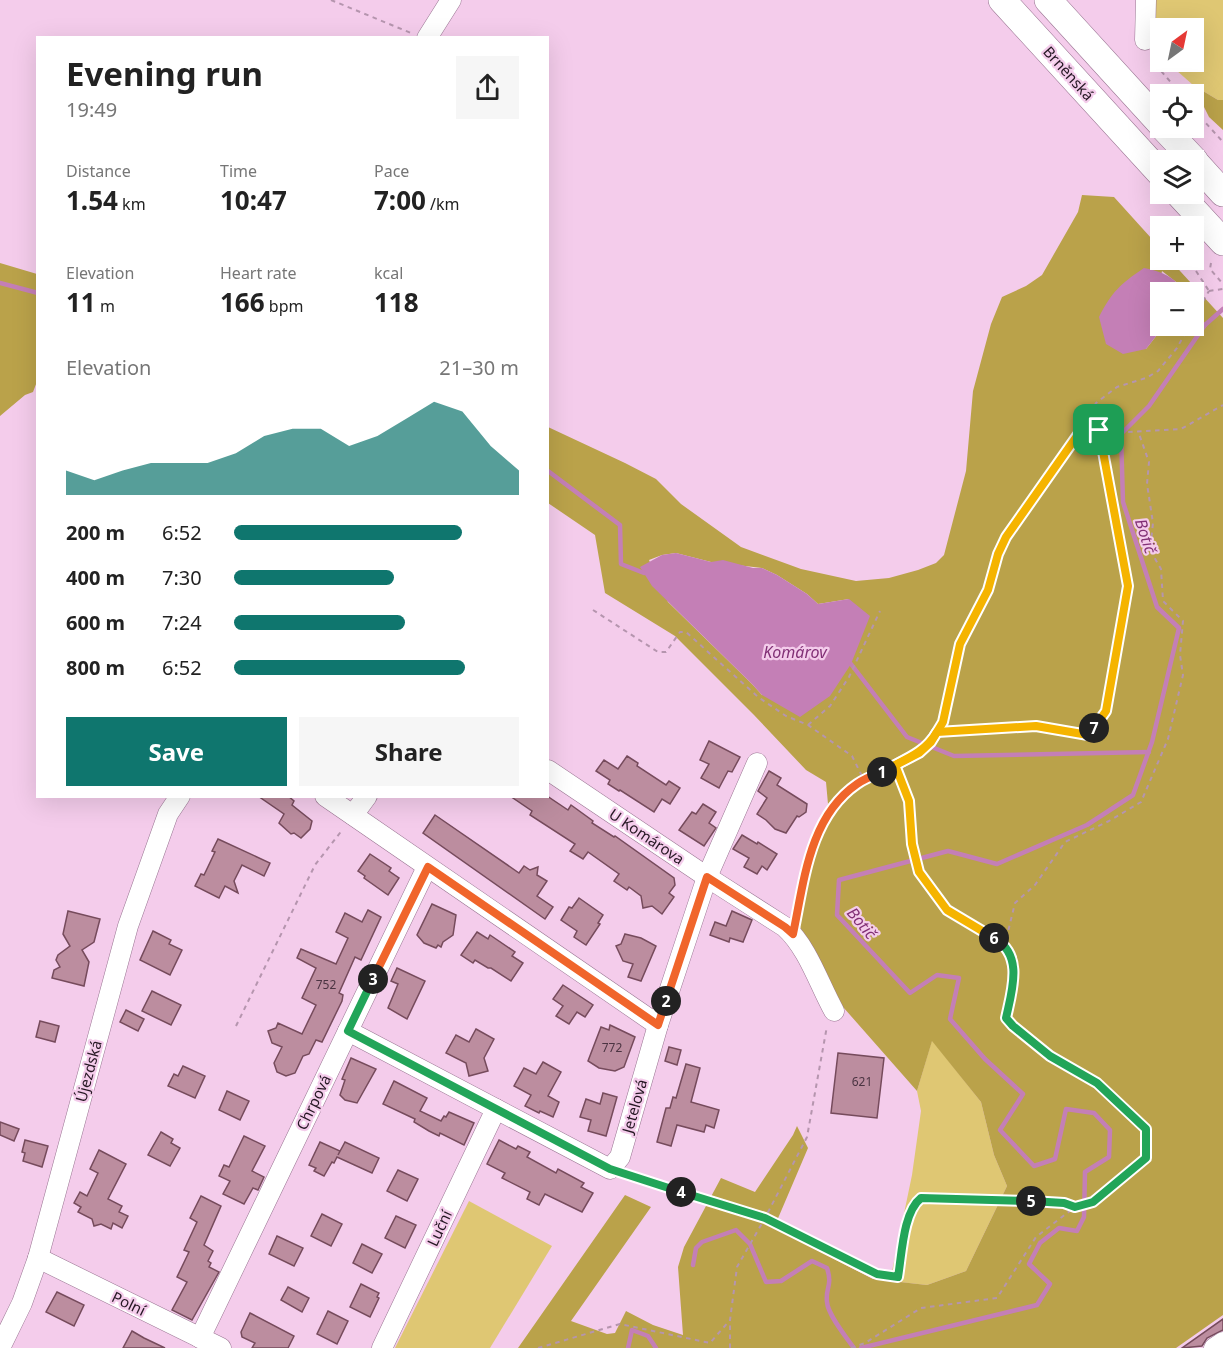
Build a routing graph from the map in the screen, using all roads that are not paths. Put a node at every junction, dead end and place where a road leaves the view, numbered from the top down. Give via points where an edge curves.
1 (451, 0) edge
2 (1002, 0) edge
3 (1048, 0) edge
4 (1146, 0) edge
5 (420, 36) edge
6 (1145, 40) road end
7 (1150, 112) edge
8 (1173, 138) edge
9 (1184, 150) edge
10 (1150, 163) edge
11 (1204, 172) edge
12 (1223, 193) edge
13 (1185, 204) edge
14 (1217, 253) edge
15 (757, 763) dead end
16 (549, 771) edge
17 (179, 798) edge
18 (328, 798) edge
19 (366, 798) edge
20 (353, 815) junction
21 (428, 867) junction
22 (707, 877) junction
23 (832, 1007) road end
24 (658, 1025) junction
25 (348, 1031) junction
26 (496, 1109) junction
27 (38, 1258) junction
28 (200, 1338) junction
29 (1223, 1342) edge
30 (0, 1348) edge
31 (221, 1348) edge
32 (382, 1348) edge
33 (1214, 1348) edge

1 - 5 street
2 - 10 highway, Brněnská
3 - 7 highway
4 - 6 street
8 - 9 highway
11 - 12 highway
13 - 14 highway
15 - 22 street, Jetelová
16 - 22 street, U Komárova
17 - 27 street, Újezdská via 168,814 128,926
18 - 20 street
19 - 20 street
20 - 21 street
21 - 24 street
21 - 25 street, Chrpová
22 - 23 street, U Komárova via 793,934
22 - 24 street, Jetelová
24 - 26 street, Jetelová via 620,1157 610,1169
25 - 26 street
25 - 28 street, Chrpová
26 - 32 street, Luční
27 - 28 street, Polní
27 - 30 street, Újezdská
28 - 31 street, Polní
29 - 33 street

